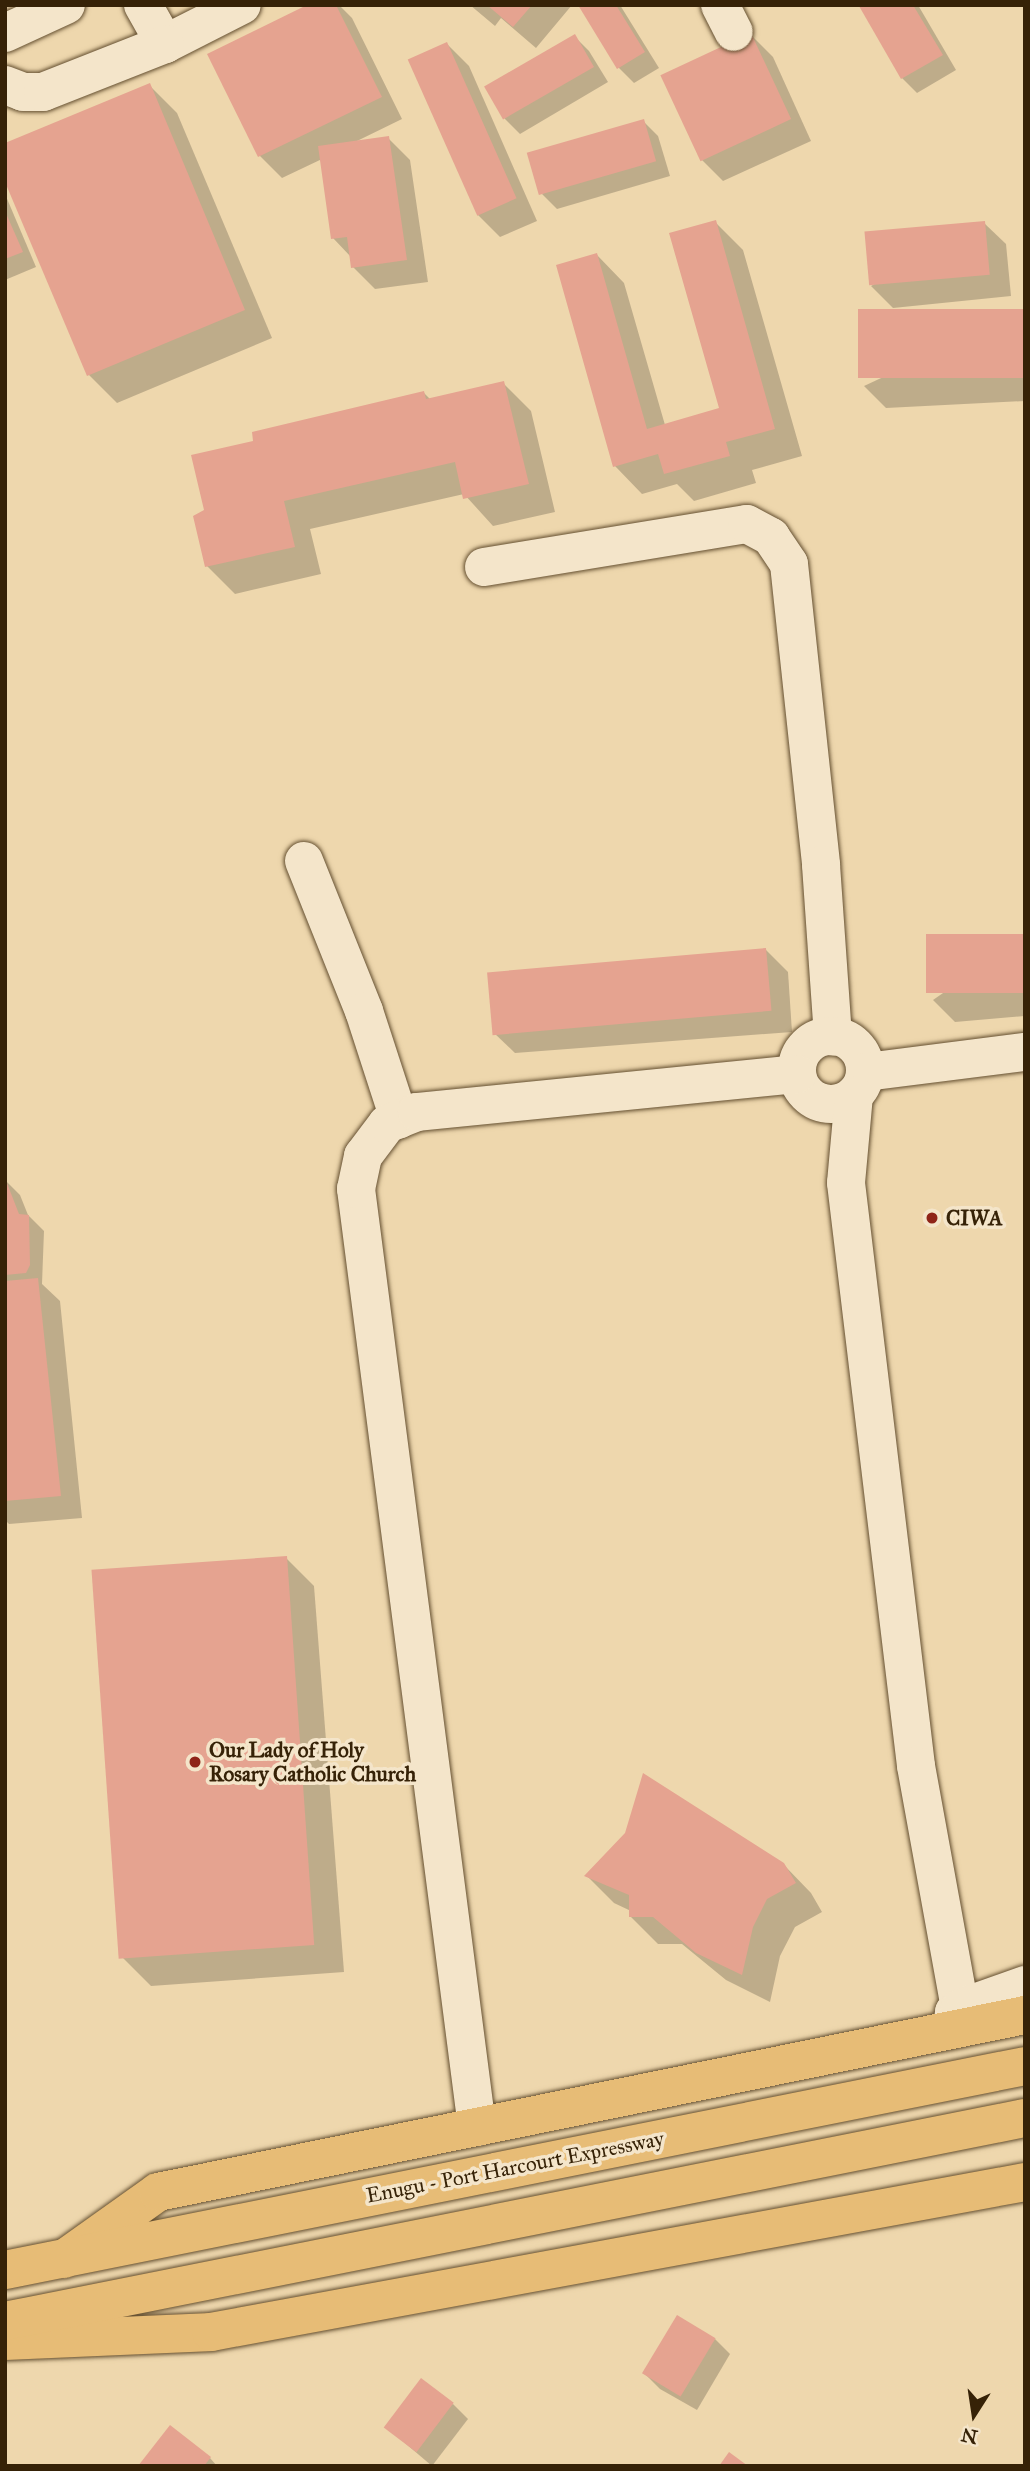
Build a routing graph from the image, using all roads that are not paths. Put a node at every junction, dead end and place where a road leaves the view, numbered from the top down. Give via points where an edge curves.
1 (66, 5) edge
2 (143, 5) edge
3 (242, 5) edge
4 (5, 33) edge
5 (165, 44) junction
6 (5, 85) edge
7 (484, 567) dead end
8 (304, 861) dead end
9 (833, 1037) junction
10 (1025, 1052) edge
11 (860, 1083) junction
12 (805, 1086) junction
13 (399, 1119) junction
14 (846, 1183) junction
15 (1025, 1986) edge
16 (1025, 2015) edge
17 (956, 2018) junction
18 (1025, 2066) edge
19 (1025, 2118) edge
20 (477, 2127) junction
21 (1025, 2182) edge
22 (64, 2259) junction
23 (5, 2270) edge
24 (5, 2321) edge
25 (5, 2341) edge

1 - 4 street
2 - 5 street
3 - 5 street
5 - 6 street via 43,92 23,92
7 - 9 street via 747,524 771,537 789,564 821,865
8 - 13 street via 364,1011
9 - 11 street via 856,1047
9 - 12 street via 815,1040 799,1060
10 - 11 street
11 - 12 street via 839,1103
11 - 14 street
12 - 13 street via 417,1112
12 - 14 street
13 - 20 street via 387,1124 363,1156 356,1189
14 - 17 street via 916,1766
15 - 17 street
16 - 17 main road
17 - 20 main road
18 - 22 main road, Enugu - Port Harcourt Expressway
19 - 24 main road
20 - 22 main road via 158,2192
21 - 25 main road via 211,2332
22 - 23 main road, Enugu - Port Harcourt Expressway

